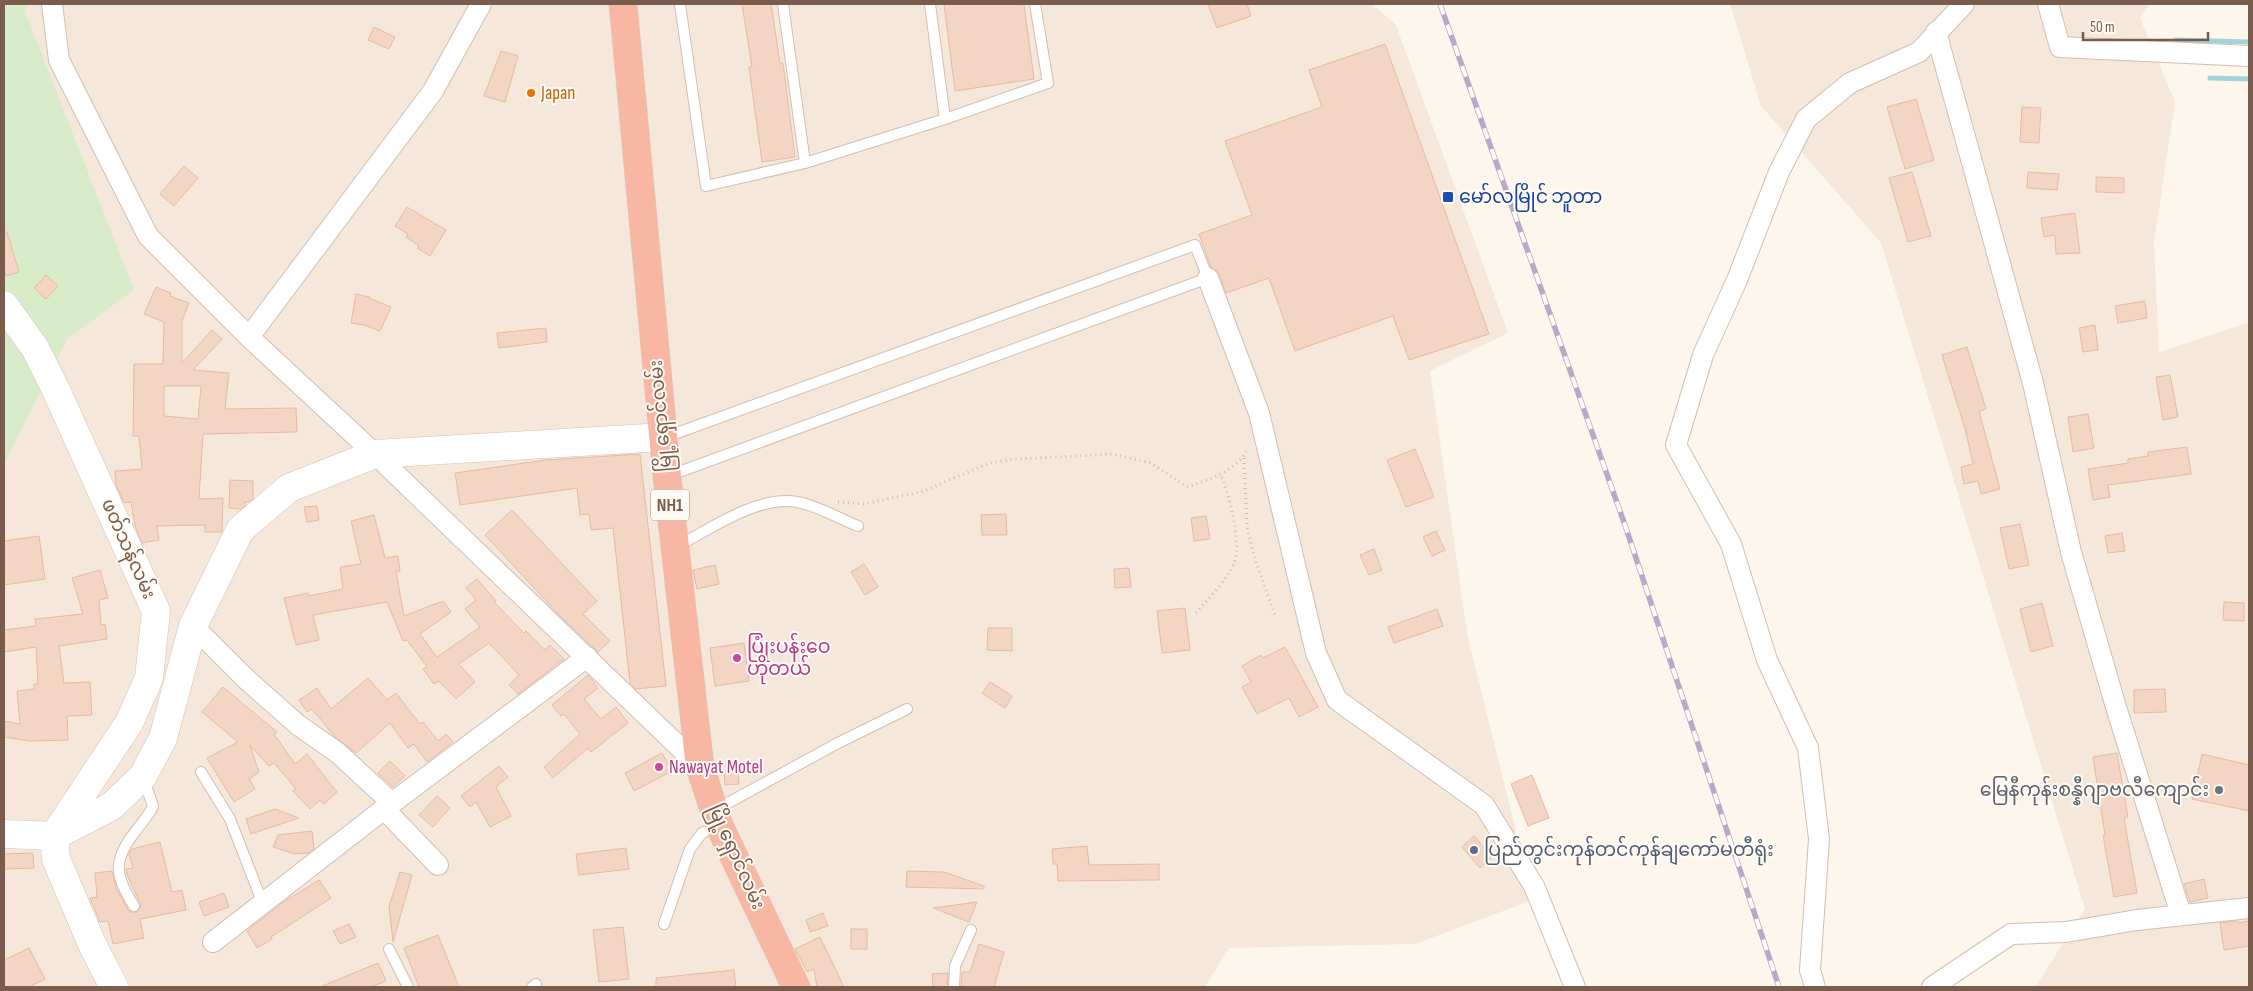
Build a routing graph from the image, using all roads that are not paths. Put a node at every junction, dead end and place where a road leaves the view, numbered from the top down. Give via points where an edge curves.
1 (52, 4) edge
2 (481, 4) edge
3 (623, 4) edge
4 (680, 4) edge
5 (783, 4) edge
6 (930, 4) edge
7 (1035, 4) edge
8 (1964, 4) edge
9 (2048, 4) edge
10 (1936, 32) junction
11 (2249, 56) edge
12 (946, 120) junction
13 (806, 163) junction
14 (1208, 278) junction
15 (4, 305) edge
16 (249, 337) junction
17 (664, 437) junction
18 (376, 454) junction
19 (667, 477) junction
20 (858, 526) dead end
21 (675, 547) junction
22 (193, 626) junction
23 (587, 657) junction
24 (907, 709) dead end
25 (700, 767) junction
26 (201, 772) dead end
27 (143, 776) junction
28 (388, 806) junction
29 (717, 817) junction
30 (4, 834) edge
31 (54, 836) junction
32 (438, 865) dead end
33 (263, 904) junction
34 (134, 906) dead end
35 (2249, 908) edge
36 (2181, 915) junction
37 (664, 924) dead end
38 (971, 930) dead end
39 (213, 942) dead end
40 (389, 949) dead end
41 (114, 987) edge
42 (408, 987) edge
43 (796, 987) edge
44 (954, 987) edge
45 (1575, 987) edge
46 (1815, 987) edge
47 (1932, 987) edge

1 - 16 street via 59,60 148,236
2 - 16 street via 433,91
3 - 17 highway, မြို့ရှောင်လမ်း / NH1
4 - 13 lane via 706,186
5 - 13 lane
6 - 12 lane
7 - 12 lane via 1048,83
8 - 10 street
9 - 11 street via 2060,47
10 - 36 street via 2033,383 2071,552
10 - 46 street via 1918,52 1850,83 1806,119 1779,172 1737,280 1703,355 1676,445 1731,544 1767,660 1808,748 1819,839 1810,970
12 - 13 lane
14 - 17 lane via 1195,245
14 - 19 lane
14 - 45 street via 1259,413 1316,653 1337,700 1484,805 1534,886
15 - 31 main road, ဖတ်သန်လမ်း via 34,348 55,388 156,611 148,678 129,722
16 - 18 street
17 - 18 main road
17 - 19 highway, မြို့ရှောင်လမ်း / NH1
18 - 22 main road via 289,488 240,530
18 - 23 street
19 - 21 highway, မြို့ရှောင်လမ်း / NH1
20 - 21 lane via 798,502 775,500 749,509
21 - 25 highway, မြို့ရှောင်လမ်း / NH1
22 - 27 main road via 163,738
22 - 28 street via 298,725 338,753
23 - 25 street
23 - 28 street
24 - 29 lane via 838,743
25 - 29 highway, မြို့ရှောင်လမ်း / NH1
26 - 33 lane via 230,819
27 - 31 main road via 112,806
27 - 34 lane via 153,806 125,846 117,867 123,889
28 - 32 street
28 - 33 street
29 - 37 lane via 690,849
29 - 43 highway, မြို့ရှောင်လမ်း / NH1
30 - 31 main road
31 - 41 main road via 56,859
33 - 39 street
35 - 36 street
36 - 47 street via 2066,932 2011,934
38 - 44 lane via 955,966
40 - 42 lane

